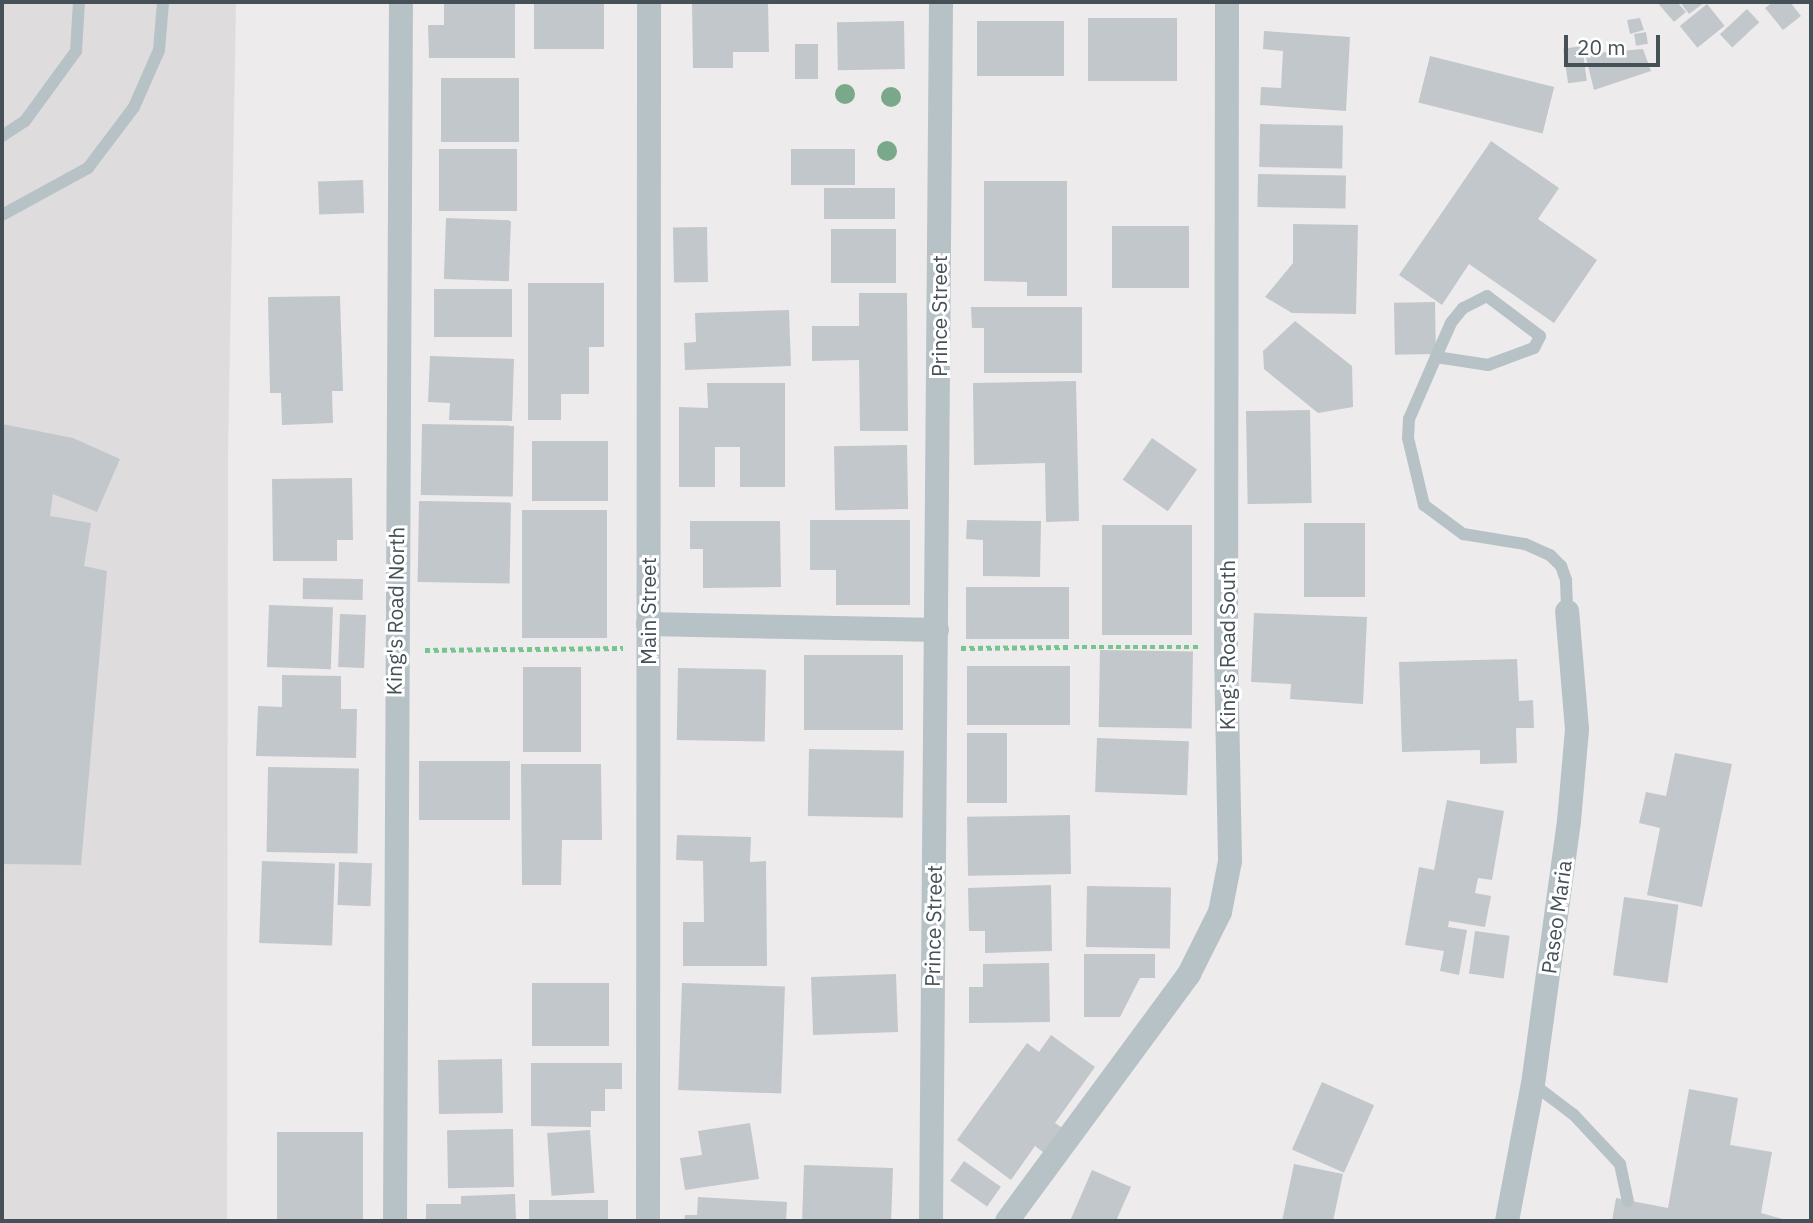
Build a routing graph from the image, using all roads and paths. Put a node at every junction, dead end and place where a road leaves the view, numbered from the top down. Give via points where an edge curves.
1 (79, 2) edge
2 (163, 2) edge
3 (401, 2) edge
4 (649, 2) edge
5 (942, 2) edge
6 (1227, 2) edge
7 (2, 136) edge
8 (2, 215) edge
9 (1436, 357) junction
10 (1567, 611) joint
11 (648, 636) junction
12 (937, 639) junction
13 (1226, 647) junction
14 (394, 650) junction
15 (1533, 1084) junction
16 (1628, 1201) dead end
17 (395, 1221) edge
18 (648, 1221) edge
19 (931, 1221) edge
20 (1007, 1221) edge
21 (1507, 1221) edge

1 - 7 lane via 76,51 25,121
2 - 8 lane via 159,50 134,107 88,168
3 - 14 street, King's Road North
4 - 11 street, Main Street
5 - 12 street, Prince Street
6 - 13 street, King's Road South
9 - 9 lane via 1488,365 1534,348 1540,336 1487,296 1457,316
9 - 10 lane via 1409,419 1408,438 1424,505 1463,534 1525,544 1550,555 1566,580
10 - 15 street, Paseo Maria via 1577,729
11 - 12 street
11 - 14 path
11 - 18 street, Main Street
12 - 13 path via 1072,647
12 - 19 street, Prince Street
13 - 20 street, King's Road South via 1230,861 1220,912 1189,974
14 - 17 street, King's Road North
15 - 16 lane via 1574,1115 1620,1164
15 - 21 street, Paseo Maria

